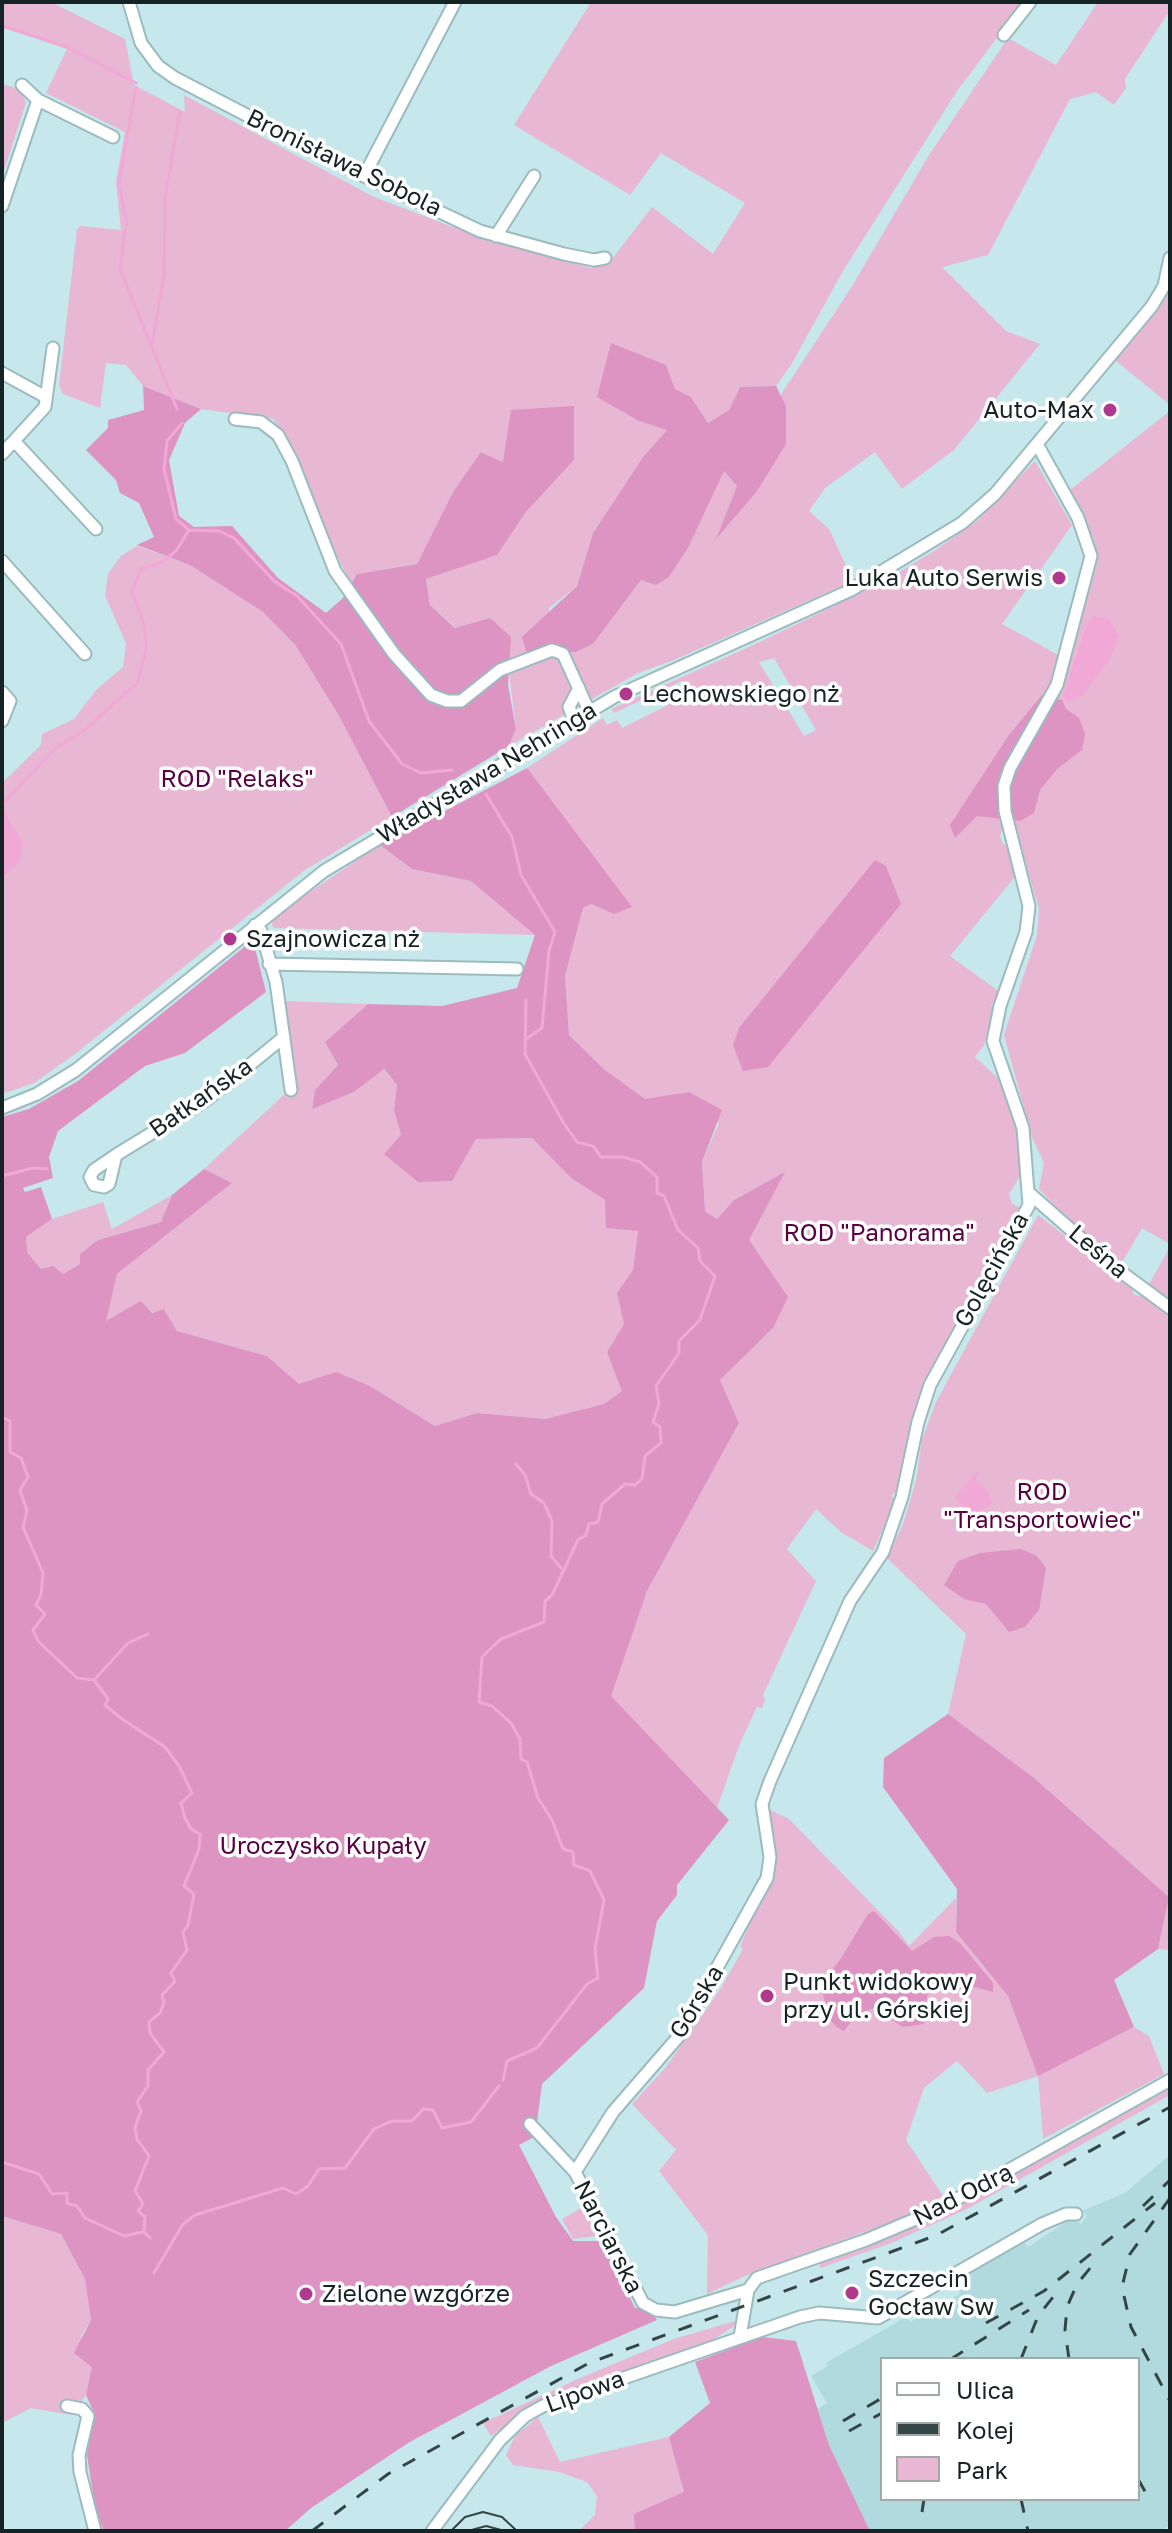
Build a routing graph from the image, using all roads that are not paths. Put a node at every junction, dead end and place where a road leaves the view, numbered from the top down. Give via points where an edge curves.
1 (129, 2) edge
2 (455, 2) edge
3 (1030, 2) edge
4 (1004, 35) dead end
5 (22, 85) dead end
6 (38, 100) junction
7 (113, 137) dead end
8 (364, 176) junction
9 (534, 176) dead end
10 (2, 206) edge
11 (496, 236) junction
12 (605, 258) dead end
13 (1170, 258) edge
14 (53, 348) dead end
15 (2, 373) edge
16 (44, 396) junction
17 (235, 419) dead end
18 (15, 442) junction
19 (1037, 444) junction
20 (2, 454) edge
21 (96, 529) dead end
22 (2, 561) edge
23 (85, 654) dead end
24 (579, 688) junction
25 (2, 692) edge
26 (589, 711) junction
27 (574, 720) junction
28 (2, 721) edge
29 (255, 925) junction
30 (269, 964) junction
31 (517, 969) dead end
32 (284, 1037) junction
33 (291, 1090) dead end
34 (2, 1108) edge
35 (116, 1155) dead end
36 (1029, 1193) junction
37 (1170, 1308) edge
38 (762, 1812) joint
39 (1170, 2080) edge
40 (530, 2124) dead end
41 (575, 2172) junction
42 (1076, 2214) dead end
43 (748, 2290) junction
44 (740, 2337) junction
45 (67, 2406) dead end
46 (95, 2531) edge
47 (432, 2531) edge

1 - 8 street, Bronisława Sobola via 141,43 169,74
2 - 8 street
3 - 4 street
5 - 6 street
6 - 7 street
6 - 10 street
8 - 11 street, Bronisława Sobola
9 - 11 street
11 - 12 street, Bronisława Sobola via 564,254
13 - 19 street, Władysława Nehringa via 1154,303
14 - 16 street
15 - 16 street
16 - 18 street via 41,416
17 - 24 street via 261,422 278,435 328,555 394,654 424,689 437,698 461,701 500,670 546,651 563,654
18 - 20 street
18 - 21 street
19 - 26 street, Władysława Nehringa via 975,514 885,572
19 - 36 street, Golęcińska via 1078,518 1091,556 1057,685 1004,786 1005,811 1029,906 993,1041 1023,1128
22 - 23 street
24 - 26 street
24 - 27 street via 569,707
25 - 28 street via 10,701
26 - 27 street, Władysława Nehringa
27 - 29 street, Władysława Nehringa via 324,871
29 - 30 street
29 - 34 street, Władysława Nehringa via 76,1070
30 - 31 street
30 - 32 street
32 - 33 street
32 - 35 street, Bałkańska via 209,1098
36 - 37 street, Leśna
36 - 38 street, Golęcińska via 1024,1220 930,1385 888,1538 839,1624 782,1750
38 - 41 street, Górska via 770,1866 759,1893 679,2036 613,2112
39 - 43 street, Nad Odrą via 937,2210 760,2277
40 - 41 street, Narciarska
41 - 43 street, Narciarska via 633,2287 649,2308 675,2312
42 - 44 street, Lipowa via 1042,2224 878,2318 819,2313
43 - 44 street
44 - 47 street, Lipowa via 533,2411 500,2440
45 - 46 street via 88,2416 80,2472

